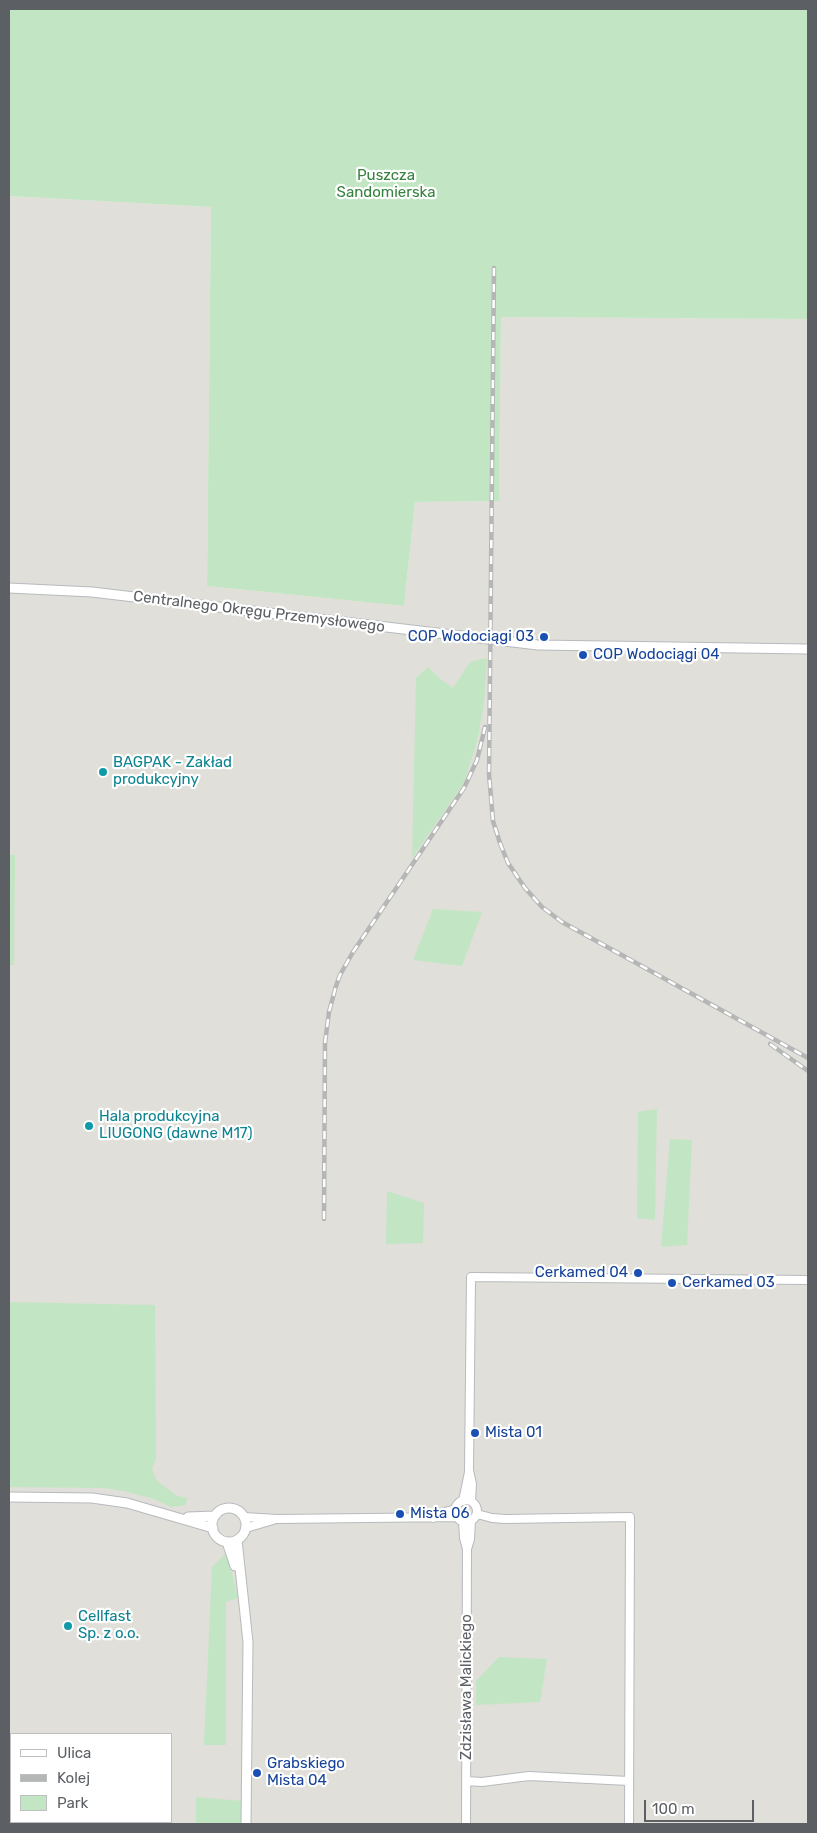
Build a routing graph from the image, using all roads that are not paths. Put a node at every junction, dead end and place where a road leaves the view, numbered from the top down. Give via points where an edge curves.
1 (9, 588) edge
2 (808, 649) edge
3 (808, 1280) edge
4 (9, 1497) edge
5 (467, 1501) junction
6 (215, 1516) junction
7 (179, 1517) junction
8 (244, 1517) junction
9 (465, 1517) junction
10 (277, 1519) junction
11 (213, 1528) junction
12 (246, 1528) junction
13 (237, 1540) junction
14 (227, 1542) junction
15 (242, 1592) junction
16 (466, 1780) junction
17 (630, 1780) junction
18 (246, 1824) edge
19 (466, 1824) edge
20 (629, 1824) edge

1 - 2 street, Centralnego Okręgu Przemysłowego via 92,592 538,645
3 - 5 street via 471,1277
4 - 7 street via 126,1502
5 - 9 street via 458,1504
5 - 9 street via 475,1505
6 - 7 street
6 - 8 street via 232,1509
6 - 11 street
7 - 11 street
8 - 10 street
8 - 12 street
9 - 10 street via 401,1519 337,1514
9 - 16 street, Zdzisława Malickiego via 470,1539 467,1549
9 - 17 street via 630,1517
10 - 12 street
11 - 14 street via 218,1538
12 - 13 street
13 - 14 street
13 - 15 street
14 - 15 street
15 - 18 street via 248,1642
16 - 17 street via 482,1782 529,1776
16 - 19 street, Zdzisława Malickiego
17 - 20 street

